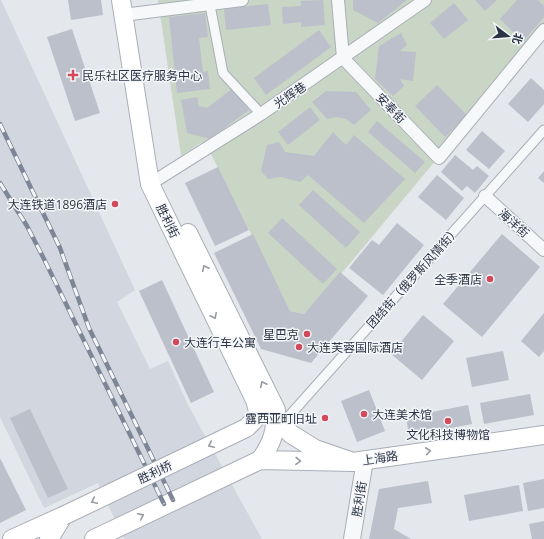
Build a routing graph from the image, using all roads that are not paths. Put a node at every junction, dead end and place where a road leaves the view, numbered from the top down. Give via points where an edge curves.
1 (242, 0) edge
2 (338, 0) edge
3 (425, 0) edge
4 (209, 2) edge
5 (127, 7) edge
6 (544, 30) edge
7 (343, 58) junction
8 (262, 114) junction
9 (544, 130) edge
10 (155, 180) junction
11 (485, 196) junction
12 (544, 250) edge
13 (255, 400) junction
14 (279, 422) junction
15 (544, 435) edge
16 (260, 460) junction
17 (359, 461) junction
18 (62, 516) junction
19 (12, 539) edge
20 (49, 539) edge
21 (94, 539) edge
22 (352, 539) edge

1 - 4 street
2 - 7 street
3 - 7 street, 光辉巷
4 - 5 street
4 - 8 street via 223,74
5 - 10 main road, 胜利街
6 - 7 street, 安奉街 via 439,158
7 - 8 street, 光辉巷
8 - 10 street, 光辉巷
9 - 11 street, 团结街（俄罗斯风情街）
10 -> 13 main road, 胜利街
14 -> 10 main road, 胜利街 via 276,410
11 - 12 street, 海洋街
11 - 14 street, 团结街（俄罗斯风情街）
13 - 14 main road, 胜利街
13 -> 18 main road, 胜利桥, bridge via 258,411 256,419 246,428
14 - 16 main road via 269,448
14 - 17 main road via 291,434 315,449
17 -> 15 main road, 上海路
16 -> 17 main road, 上海路
21 -> 16 main road
17 - 22 street, 胜利街
18 - 19 main road, 胜利桥
18 - 20 main road

